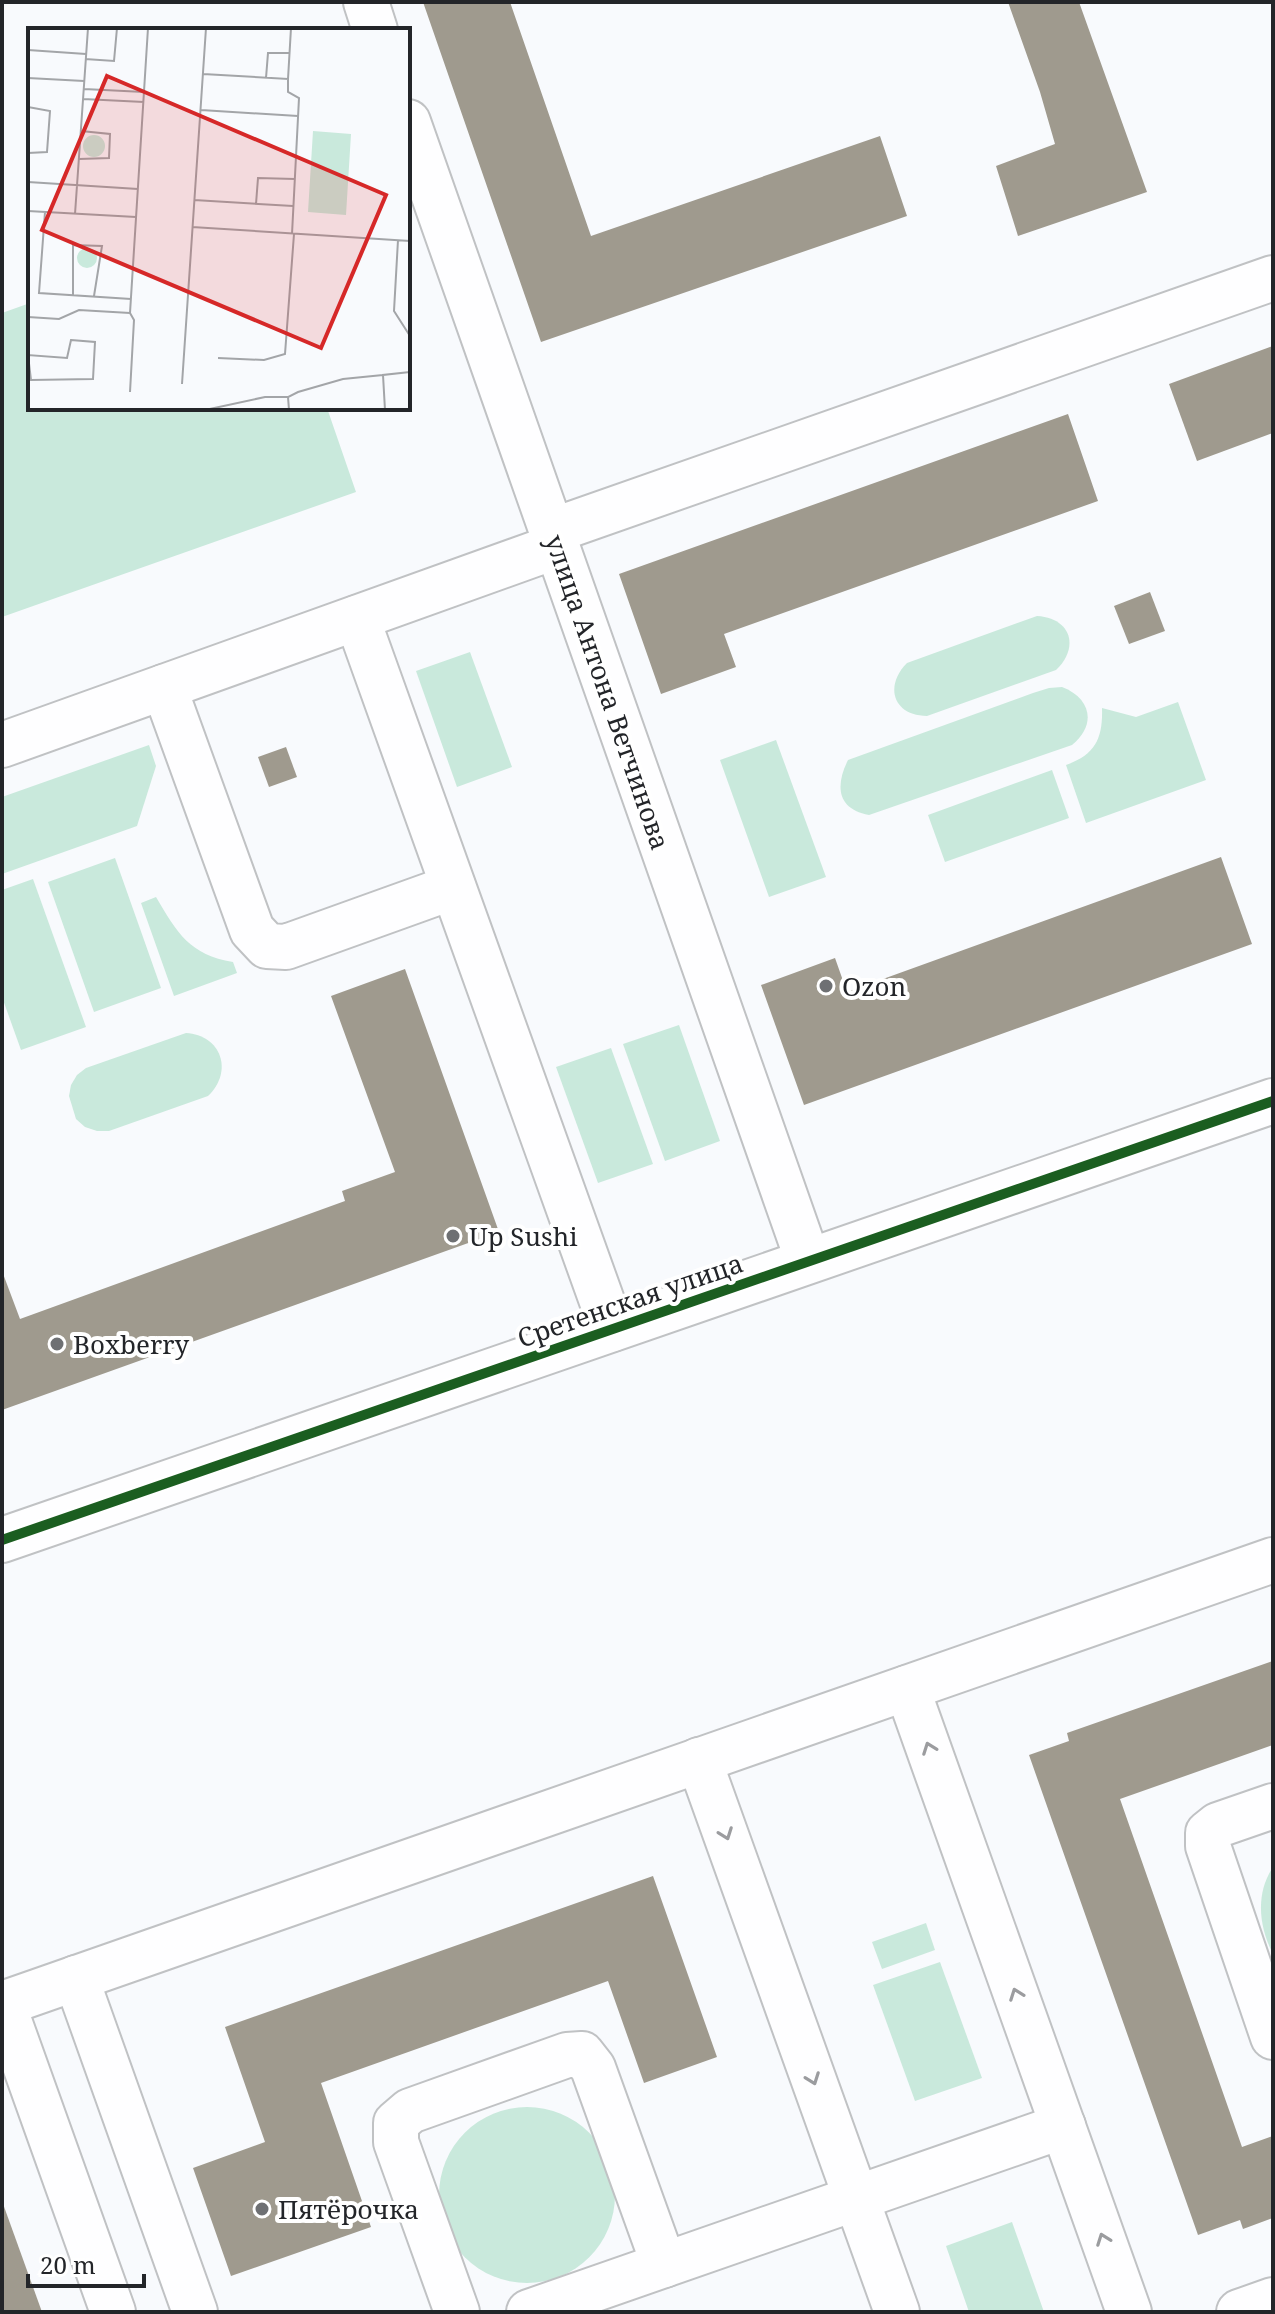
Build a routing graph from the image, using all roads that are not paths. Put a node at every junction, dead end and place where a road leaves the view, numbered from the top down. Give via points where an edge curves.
1 (366, 2) edge
2 (374, 28) edge
3 (410, 128) edge
4 (1273, 278) edge
5 (554, 538) junction
6 (357, 618) junction
7 (164, 687) junction
8 (2, 745) edge
9 (453, 887) junction
10 (1273, 1101) edge
11 (808, 1261) junction
12 (612, 1329) junction
13 (2, 1540) edge
14 (1273, 1560) edge
15 (907, 1688) junction
16 (699, 1760) junction
17 (1273, 1806) edge
18 (76, 1978) junction
19 (3, 2004) edge
20 (1273, 2037) edge
21 (1063, 2126) junction
22 (856, 2198) junction
23 (664, 2265) junction
24 (1273, 2300) edge
25 (113, 2312) edge
26 (195, 2312) edge
27 (457, 2312) edge
28 (529, 2312) edge
29 (897, 2312) edge
30 (1129, 2312) edge
31 (1239, 2312) edge

1 - 2 street
3 - 5 street, улица Антона Ветчинова
4 - 5 street
5 - 6 street
5 - 11 street, улица Антона Ветчинова
6 - 7 street
6 - 9 street
7 - 8 street
7 - 9 street via 252,930 267,946 286,947
9 - 12 street
10 - 11 street, Сретенская улица
11 - 12 street, Сретенская улица
12 - 13 street, Сретенская улица
14 - 15 street
15 - 16 street
21 -> 15 street
16 - 18 street
16 -> 22 street
17 - 20 street via 1218,1825 1208,1833 1208,1846
18 - 19 street
18 - 26 street
19 - 25 street
21 - 22 street
30 -> 21 street
22 - 23 street
22 - 29 street
23 - 27 street via 593,2068 582,2054 567,2055 410,2111 396,2123 396,2142
23 - 28 street
24 - 31 street

